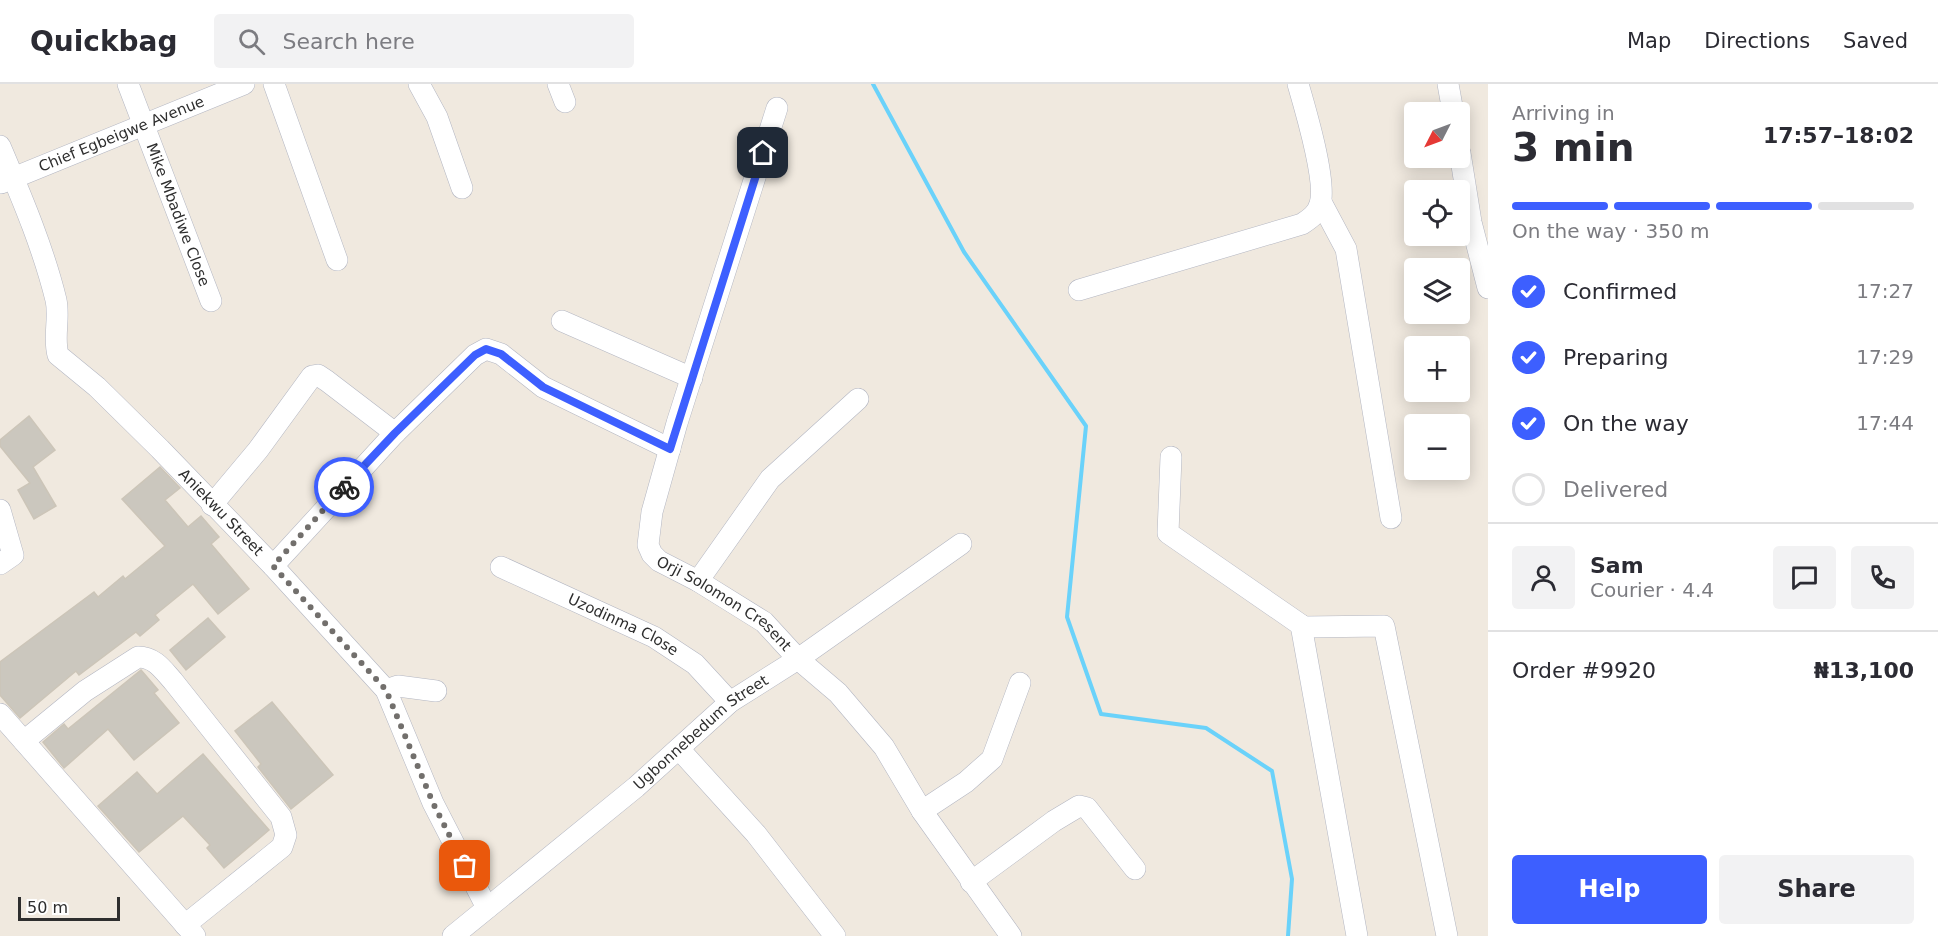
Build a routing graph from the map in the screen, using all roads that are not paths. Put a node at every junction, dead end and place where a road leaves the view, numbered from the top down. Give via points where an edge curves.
1 (128, 84) edge
2 (244, 84) edge
3 (274, 84) edge
4 (419, 84) edge
5 (1298, 84) edge
6 (1448, 84) edge
7 (1451, 102) edge
8 (777, 108) dead end
9 (144, 127) junction
10 (0, 147) edge
11 (1464, 168) edge
12 (7, 181) edge
13 (462, 188) dead end
14 (1321, 202) junction
15 (1479, 221) edge
16 (337, 260) dead end
17 (1488, 288) edge
18 (1079, 290) dead end
19 (211, 301) dead end
20 (562, 321) dead end
21 (692, 378) junction
22 (858, 399) dead end
23 (395, 433) junction
24 (670, 449) junction
25 (1171, 457) dead end
26 (212, 506) junction
27 (0, 510) edge
28 (1391, 518) dead end
29 (961, 544) dead end
30 (0, 564) edge
31 (273, 566) junction
32 (501, 567) dead end
33 (698, 580) junction
34 (1301, 625) junction
35 (798, 659) junction
36 (1020, 683) dead end
37 (386, 690) junction
38 (436, 691) dead end
39 (730, 702) junction
40 (0, 714) edge
41 (24, 741) junction
42 (679, 750) junction
43 (922, 811) junction
44 (1135, 869) dead end
45 (971, 882) junction
46 (487, 908) junction
47 (190, 930) edge
48 (453, 936) edge
49 (835, 936) edge
50 (1011, 936) edge
51 (1357, 936) edge
52 (1447, 936) edge

1 - 9 street, Mike Mbadiwe Close
2 - 9 street, Chief Egbeigwe Avenue
3 - 16 street
4 - 13 street via 438,117
5 - 14 street via 1310,129
6 - 7 street
8 - 21 street, Orji Solomon Cresent
9 - 12 street, Chief Egbeigwe Avenue
9 - 19 street, Mike Mbadiwe Close
10 - 12 street, Aniekwu Street
11 - 15 street
12 - 26 street, Aniekwu Street via 56,302 54,335 58,356 118,407
14 - 18 street via 1317,213 1302,224
14 - 28 street via 1346,249
15 - 17 street
20 - 21 street
21 - 24 street, Orji Solomon Cresent
22 - 33 street via 770,479
23 - 24 street via 475,355 491,349 543,387
23 - 26 street via 327,381 312,376
23 - 31 street
24 - 33 street, Orji Solomon Cresent via 652,512 648,545 659,561
25 - 34 street via 1168,533
26 - 31 street, Aniekwu Street
27 - 30 street via 13,555
29 - 35 street, Ugbonnebedum Street
31 - 37 street, Aniekwu Street
32 - 39 street, Uzodinma Close via 654,637 695,664
33 - 35 street, Orji Solomon Cresent via 764,622
34 - 51 street
34 - 52 street via 1384,626
35 - 39 street, Ugbonnebedum Street
35 - 43 street, Orji Solomon Cresent via 838,693 884,747
36 - 43 street via 992,759
37 - 38 street via 398,686
37 - 46 street, Aniekwu Street via 433,803
39 - 42 street, Ugbonnebedum Street
40 - 41 street
41 - 47 street
41 - 47 street via 85,691 138,657 157,663 173,681 281,817 286,835 282,847
42 - 46 street, Ugbonnebedum Street
42 - 49 street via 756,834
43 - 45 street, Orji Solomon Cresent
44 - 45 street via 1087,808 1079,806
45 - 50 street, Orji Solomon Cresent
46 - 48 street, Ugbonnebedum Street

